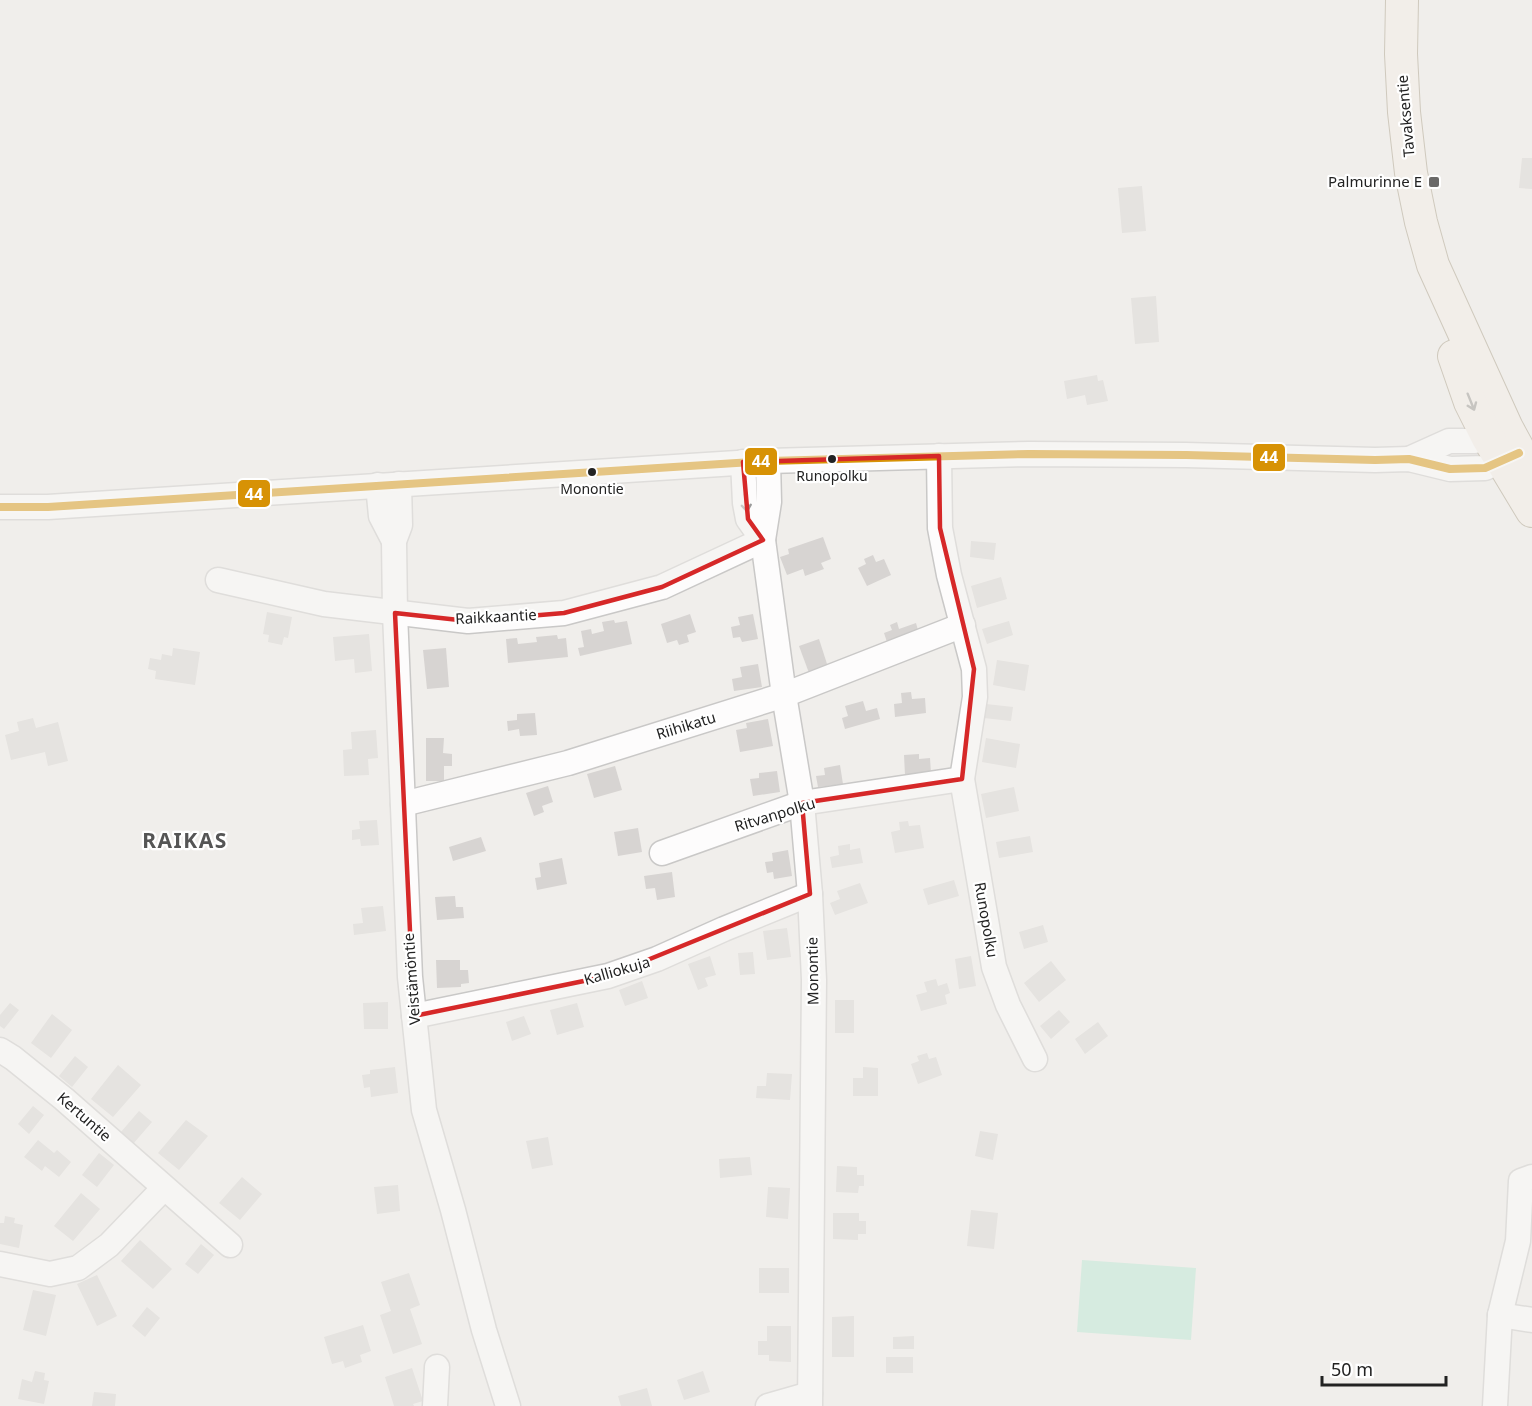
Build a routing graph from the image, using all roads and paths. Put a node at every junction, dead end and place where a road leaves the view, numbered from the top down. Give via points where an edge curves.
1 (1402, 0) edge
2 (1509, 451) edge
3 (939, 456) junction
4 (768, 461) junction
5 (743, 462) junction
6 (389, 484) junction
7 (0, 507) edge
8 (1532, 511) edge
9 (763, 540) junction
10 (218, 580) dead end
11 (395, 613) junction
12 (963, 625) junction
13 (784, 695) junction
14 (962, 779) junction
15 (802, 803) junction
16 (403, 804) junction
17 (662, 853) dead end
18 (810, 894) junction
19 (414, 1016) junction
20 (0, 1050) edge
21 (1035, 1059) dead end
22 (1527, 1179) edge
23 (164, 1188) junction
24 (230, 1245) dead end
25 (0, 1264) edge
26 (1500, 1315) junction
27 (1532, 1320) edge
28 (437, 1367) dead end
29 (810, 1400) edge
30 (435, 1406) edge
31 (507, 1406) edge
32 (768, 1406) edge
33 (1495, 1406) edge

1 - 2 main road, Tavaksentie via 1404,112 1421,222 1433,265
2 - 3 street via 1485,468 1450,469 1409,459
2 - 8 main road, Tavaksentie
3 - 4 street
3 - 12 street, Runopolku via 940,528
4 - 5 street
4 - 9 street, Monontie via 769,502
5 - 6 street
5 -> 9 street, Monontie via 748,519
6 - 7 street
6 - 11 street, Veistämöntie via 400,525 394,541
9 - 11 street, Raikkaantie via 662,587 564,613 468,621
9 - 13 street, Monontie
10 - 11 street, Raikkaantie via 324,604
11 - 16 street, Veistämöntie
12 - 13 street, Riihikatu
12 - 14 street, Runopolku via 974,669 975,697
13 - 15 street, Monontie
13 - 16 street, Riihikatu via 568,763
14 - 15 street, Ritvanpolku
14 - 21 street, Runopolku via 994,967
15 - 17 street, Ritvanpolku
15 - 18 street, Monontie
16 - 19 street, Veistämöntie
18 - 19 street, Kalliokuja via 608,976
18 - 29 street, Monontie via 814,980
19 - 31 street, Veistämöntie via 424,1110
20 - 23 street, Kertuntie via 64,1099
22 - 26 street via 1518,1240
23 - 24 street, Kertuntie
23 - 25 street via 109,1245 78,1268 50,1274
26 - 27 street
26 - 33 street
28 - 30 street
29 - 32 street

